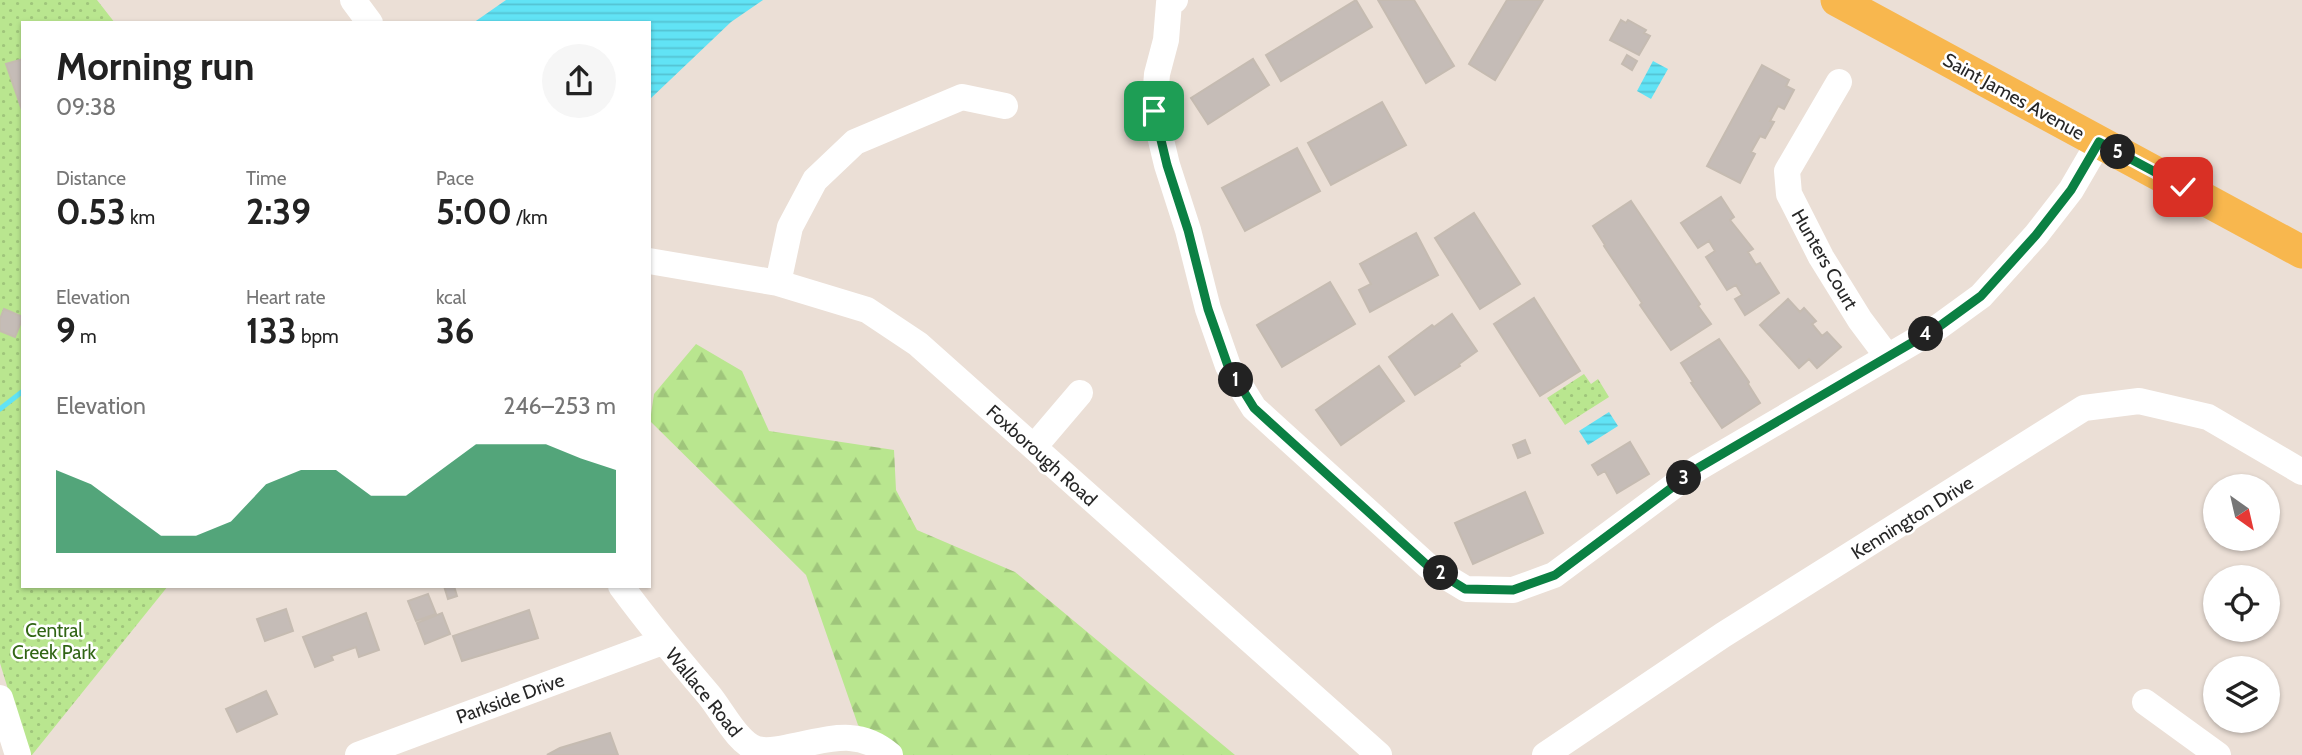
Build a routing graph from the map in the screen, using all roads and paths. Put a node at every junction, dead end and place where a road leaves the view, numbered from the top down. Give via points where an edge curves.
1 (353, 0) edge
2 (1838, 0) edge
3 (1172, 2) edge
4 (369, 21) edge
5 (1839, 82) dead end
6 (1006, 106) dead end
7 (2099, 142) junction
8 (2302, 252) edge
9 (651, 261) edge
10 (778, 283) junction
11 (1887, 356) junction
12 (1080, 393) dead end
13 (1034, 447) junction
14 (2302, 472) edge
15 (622, 588) edge
16 (662, 642) junction
17 (0, 698) edge
18 (2145, 702) dead end
19 (18, 755) edge
20 (358, 755) edge
21 (890, 755) edge
22 (1379, 755) edge
23 (1545, 755) edge
24 (2218, 755) edge

1 - 4 street
2 - 7 main road, Saint James Avenue
3 - 11 street via 1154,111 1228,366 1254,408 1428,566 1465,589 1513,590 1555,575 1698,468
5 - 11 street, Hunters Court via 1787,171 1789,194 1821,257
6 - 10 street via 961,97 855,142 815,180 790,227
7 - 8 main road, Saint James Avenue
7 - 11 street via 2055,211 1981,296
9 - 10 street, Foxborough Road
10 - 13 street, Foxborough Road via 867,310 918,344
12 - 13 street
13 - 22 street, Foxborough Road
14 - 23 street, Kennington Drive via 2208,418 2139,401 2084,408 1723,635
15 - 16 street, Wallace Road
16 - 20 street, Parkside Drive
16 - 21 street, Wallace Road via 742,740 757,749 776,750 849,736 875,743
17 - 19 street
18 - 24 street

